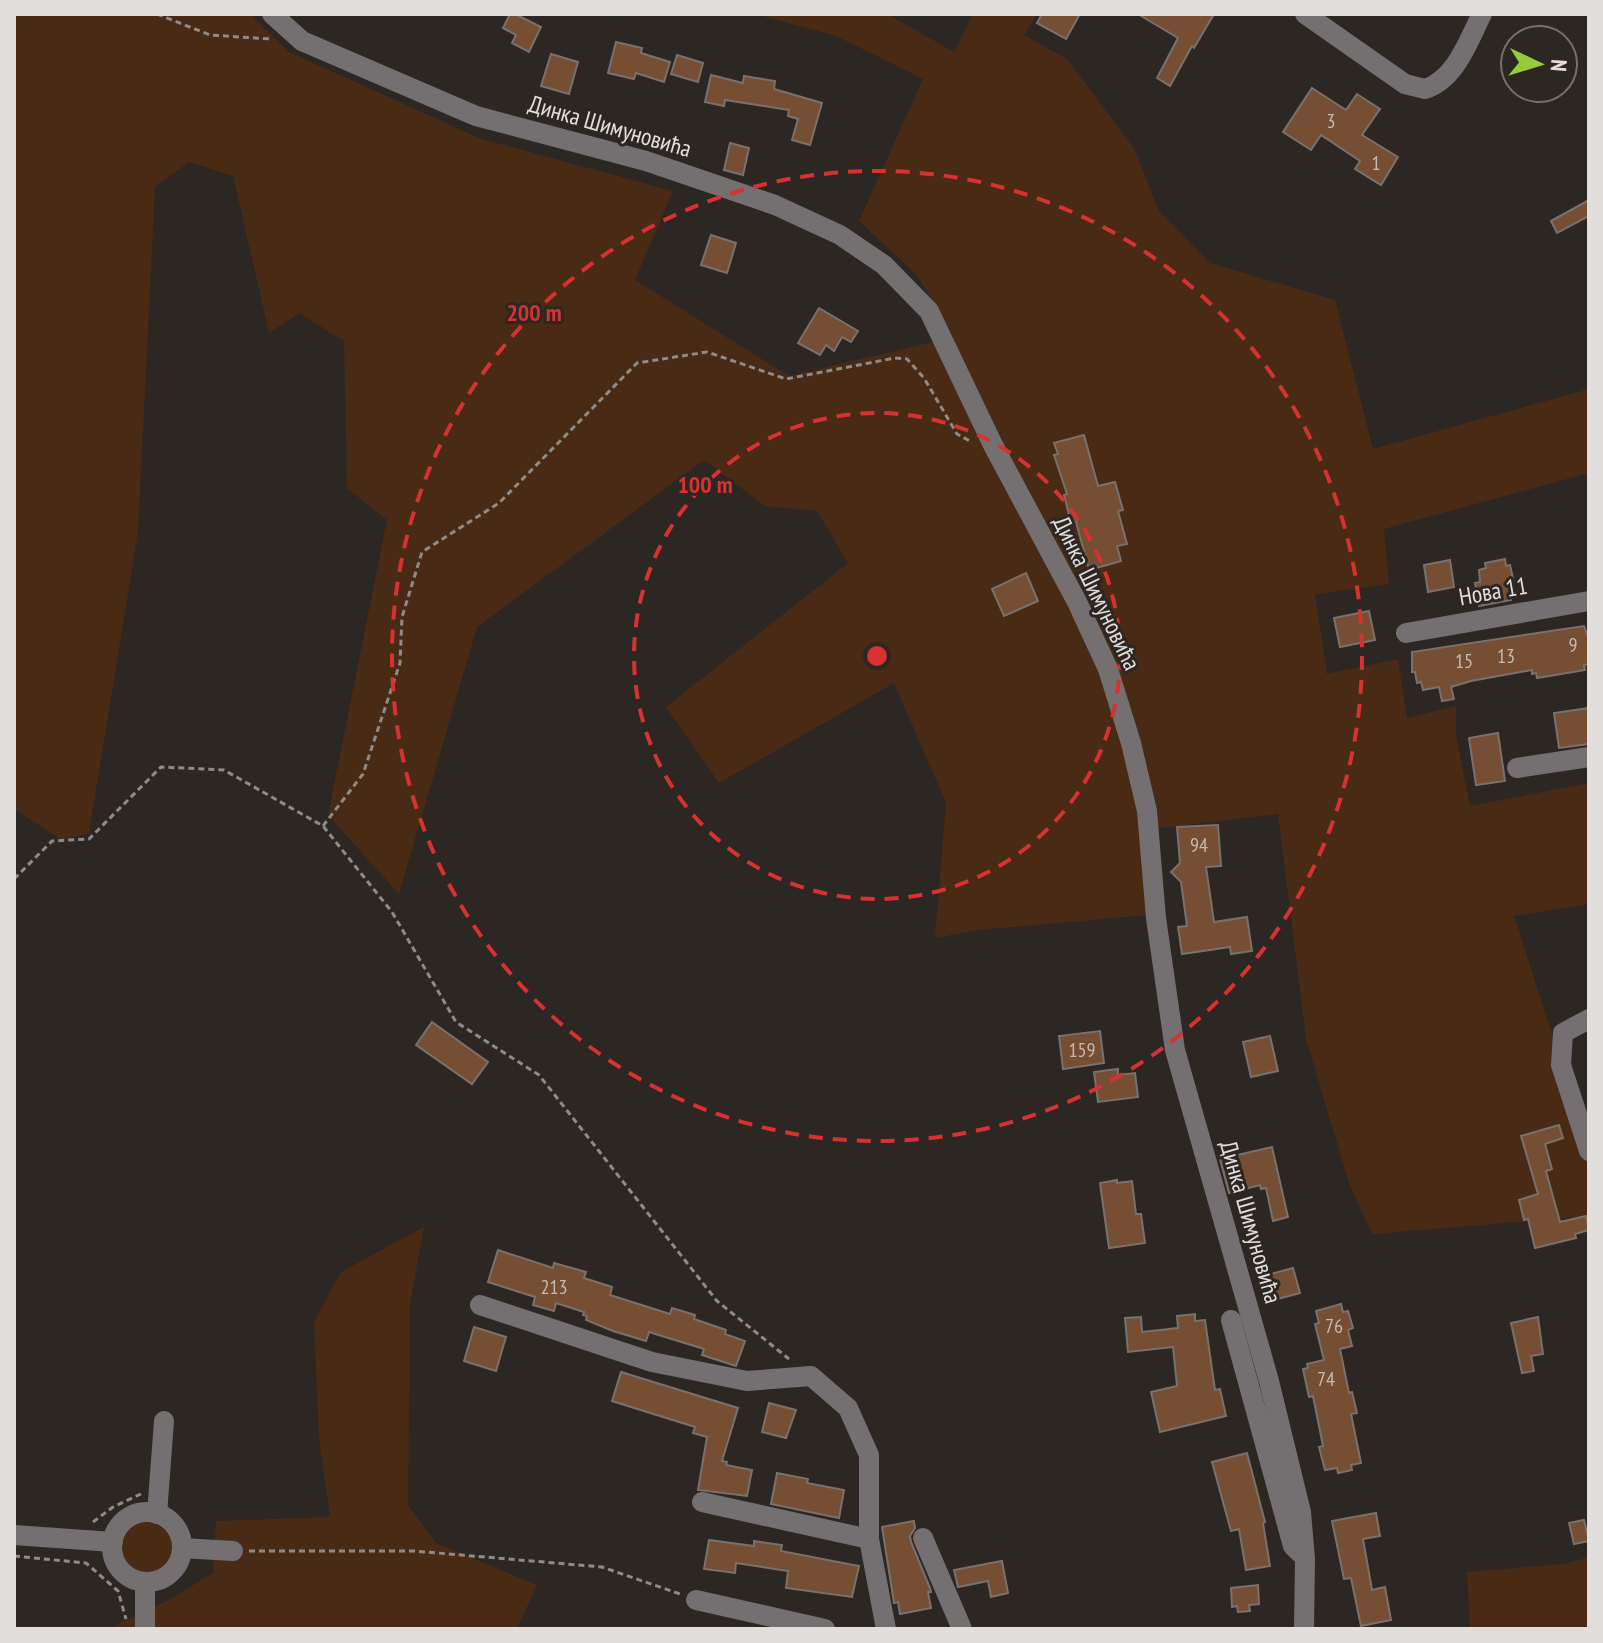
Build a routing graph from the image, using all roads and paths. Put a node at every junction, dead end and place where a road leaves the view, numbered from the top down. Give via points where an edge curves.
1 (157, 14) edge
2 (272, 14) edge
3 (1305, 14) edge
4 (1482, 14) edge
5 (272, 39) dead end
6 (993, 445) junction
7 (1589, 601) edge
8 (1406, 633) dead end
9 (1589, 757) edge
10 (1517, 768) dead end
11 (323, 826) junction
12 (14, 879) edge
13 (1589, 1019) edge
14 (1589, 1151) edge
15 (480, 1305) dead end
16 (1231, 1320) dead end
17 (811, 1376) junction
18 (164, 1421) dead end
19 (142, 1486) dead end
20 (702, 1502) dead end
21 (157, 1514) junction
22 (85, 1528) dead end
23 (14, 1535) edge
24 (923, 1538) dead end
25 (869, 1539) junction
26 (113, 1542) junction
27 (182, 1548) junction
28 (233, 1551) joint
29 (14, 1556) edge
30 (1305, 1559) junction
31 (145, 1582) junction
32 (696, 1600) joint
33 (128, 1629) edge
34 (145, 1629) edge
35 (825, 1629) edge
36 (886, 1629) edge
37 (962, 1629) edge
38 (1304, 1629) edge

1 - 5 path via 210,35
2 - 6 street, Динка Шимуновића via 302,41 476,116 646,161 775,205 840,235 884,265 929,311
3 - 4 street via 1405,84 1425,89 1450,72
6 - 11 path via 957,434 907,359 786,379 707,352 637,363 499,503 422,552 402,617 400,663 363,774
6 - 30 street, Динка Шимуновића via 1077,602 1108,669 1131,743 1147,811 1175,1050 1289,1457
7 - 8 street, Нова 11
9 - 10 street
11 - 12 path via 224,770 161,767 89,839 52,841
11 - 17 path via 392,912 456,1022 539,1075 717,1301
13 - 14 street via 1563,1033 1561,1065
15 - 17 street via 652,1362 747,1381
16 - 30 street via 1293,1546
17 - 25 street via 848,1408 869,1455
18 - 21 street
19 - 22 path via 141,1494
20 - 25 street
21 - 26 street via 134,1515
21 - 27 street via 176,1527
23 - 26 street
24 - 37 street
25 - 36 street
26 - 31 street via 117,1565
27 - 28 street
27 - 31 street via 167,1577
28 - 32 path via 414,1551 602,1567
29 - 33 path via 86,1563 118,1591
30 - 38 street, Динка Шимуновића
31 - 34 street
32 - 35 street

